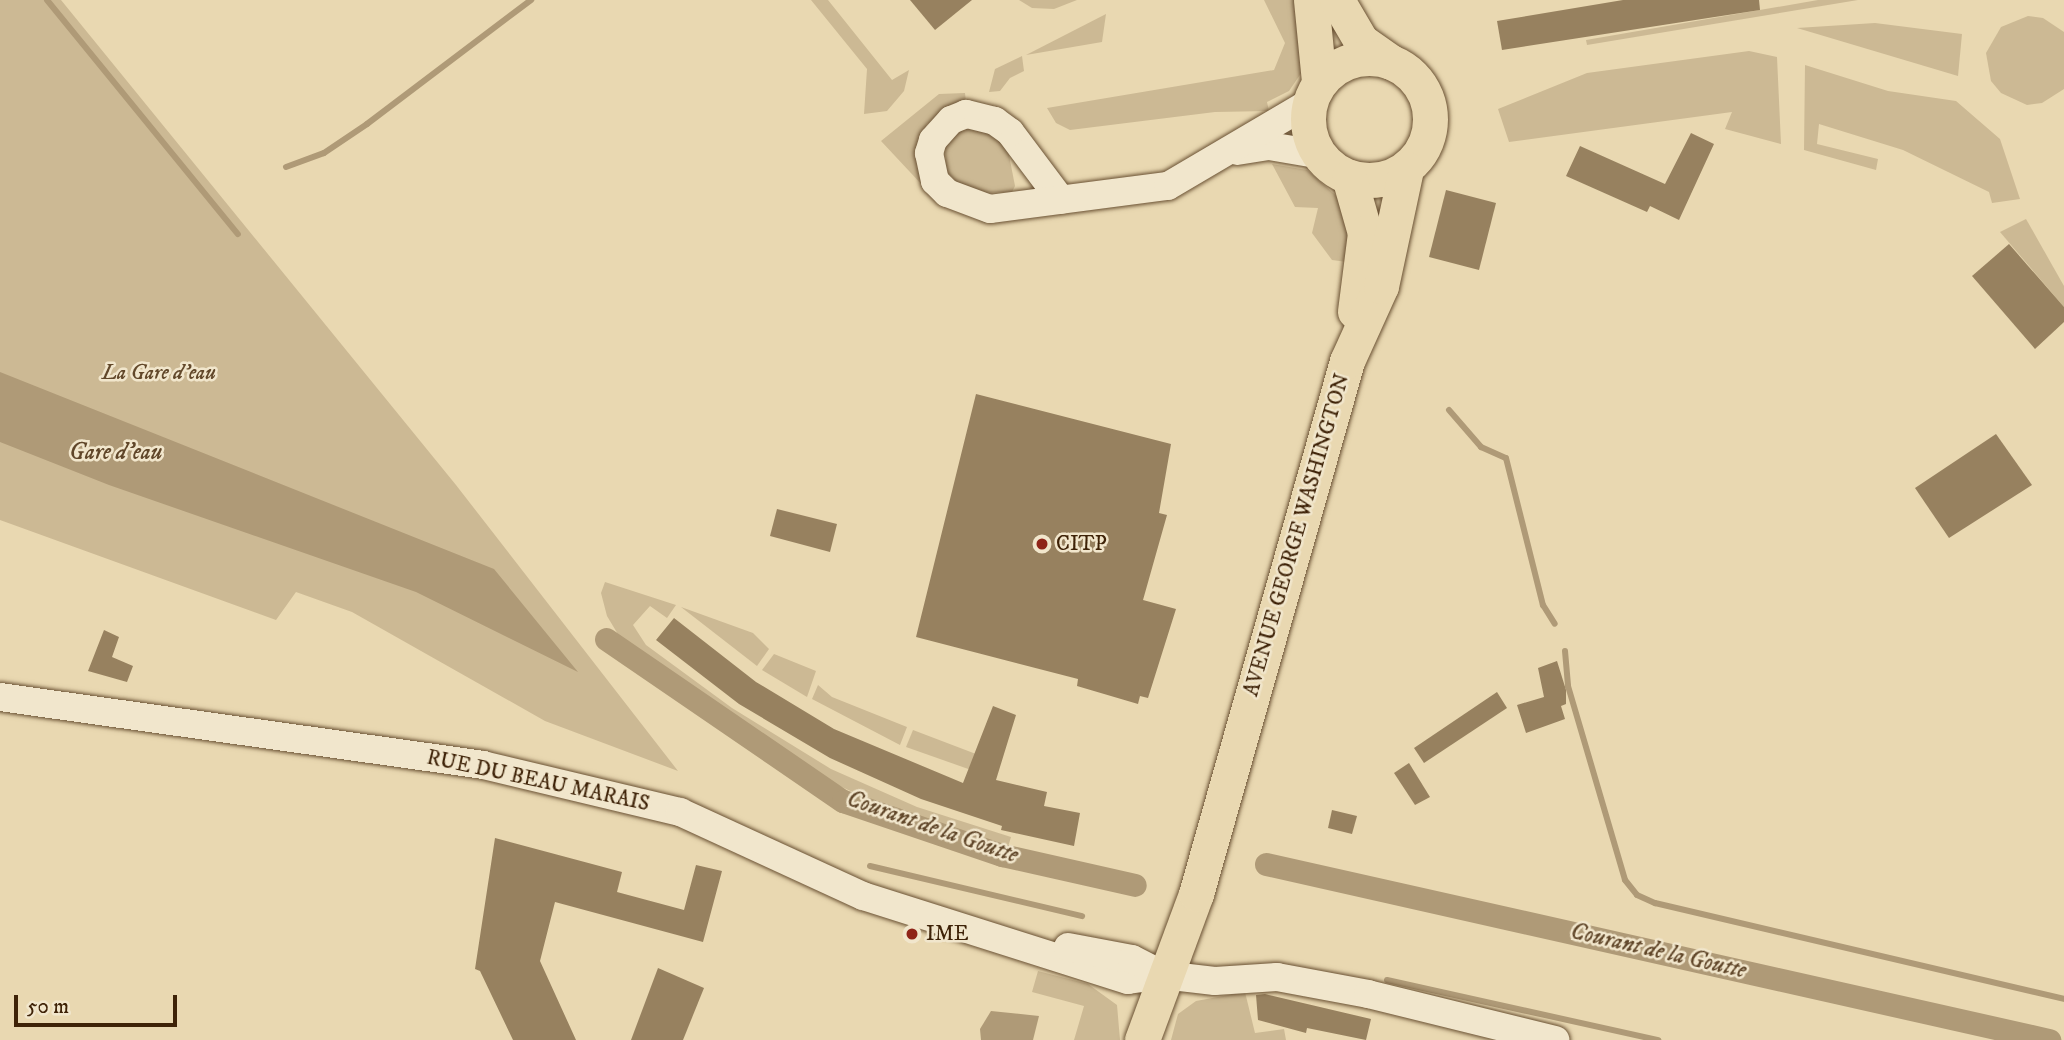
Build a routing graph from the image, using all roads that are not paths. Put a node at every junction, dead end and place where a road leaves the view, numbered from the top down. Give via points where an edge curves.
1 (1311, 0) edge
2 (1337, 0) edge
3 (1391, 62) junction
4 (1314, 92) junction
5 (1223, 153) junction
6 (1317, 154) junction
7 (1406, 169) junction
8 (1349, 177) junction
9 (1061, 200) junction
10 (1348, 361) junction
11 (0, 697) edge
12 (1163, 975) junction
13 (1142, 1040) edge
14 (1555, 1040) edge

1 - 4 main road
2 - 3 main road via 1361,41
3 - 4 main road via 1352,60
3 - 7 main road via 1415,79 1428,104 1425,144
4 - 5 street
4 - 6 main road via 1307,120
5 - 6 street via 1269,146
5 - 9 street via 1168,186
6 - 8 main road
7 - 8 main road via 1381,180
7 - 10 main road, AVENUE GEORGE WASHINGTON via 1381,286
8 - 10 main road, AVENUE GEORGE WASHINGTON via 1364,233
9 - 9 street via 990,209 970,204 935,181 929,153 933,141 951,120 966,114 995,121 1010,132
10 - 12 main road, AVENUE GEORGE WASHINGTON via 1196,894
11 - 12 street, RUE DU BEAU MARAIS via 484,765 591,790 680,813 863,896 1128,980
12 - 13 main road, AVENUE GEORGE WASHINGTON
12 - 14 street, RUE DU BEAU MARAIS via 1215,981 1277,977 1368,994

